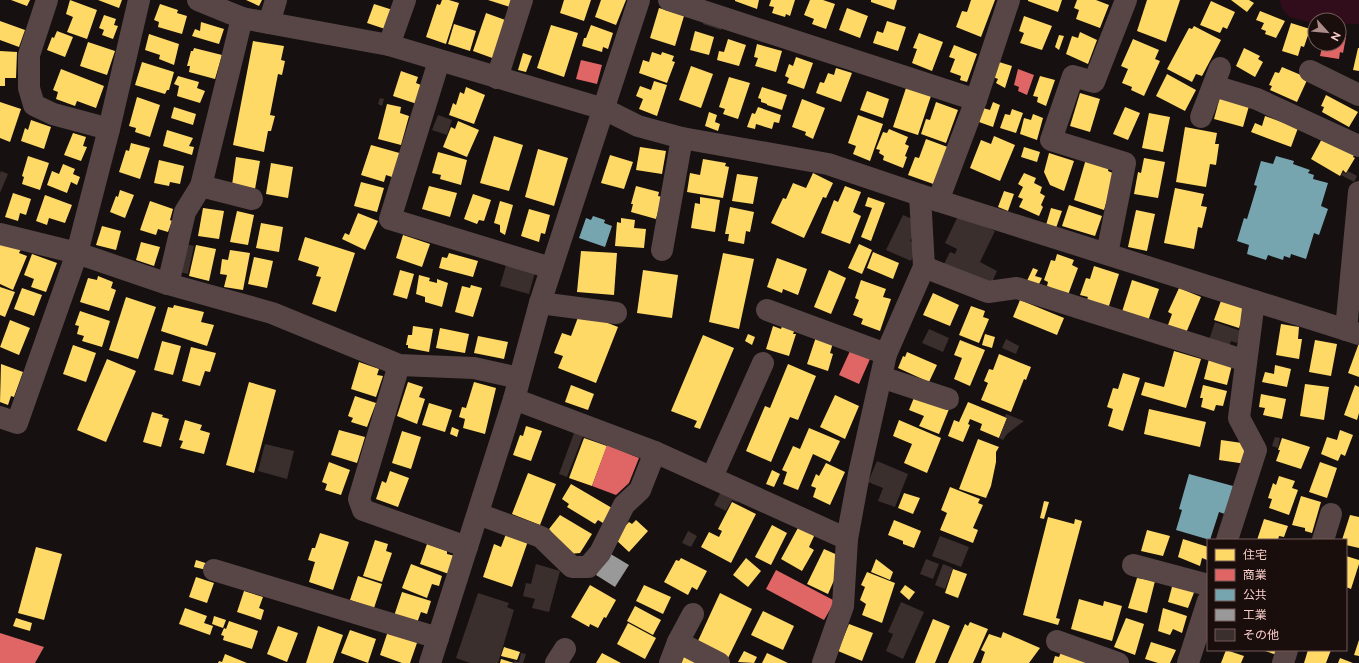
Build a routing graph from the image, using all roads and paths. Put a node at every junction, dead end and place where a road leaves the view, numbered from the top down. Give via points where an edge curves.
1 (47, 0) edge
2 (139, 0) edge
3 (198, 0) edge
4 (276, 0) edge
5 (405, 0) edge
6 (522, 0) edge
7 (639, 0) edge
8 (669, 0) edge
9 (1009, 0) edge
10 (1126, 0) edge
11 (242, 18) junction
12 (269, 23) junction
13 (389, 45) junction
14 (439, 60) junction
15 (1310, 71) dead end
16 (496, 78) junction
17 (1359, 95) edge
18 (976, 100) junction
19 (604, 110) junction
20 (1201, 117) dead end
21 (109, 129) junction
22 (682, 138) junction
23 (1359, 146) edge
24 (201, 186) junction
25 (1359, 192) edge
26 (929, 198) junction
27 (252, 199) dead end
28 (0, 234) edge
29 (662, 250) dead end
30 (77, 253) junction
31 (1107, 254) junction
32 (924, 267) junction
33 (551, 268) junction
34 (168, 284) junction
35 (1254, 301) junction
36 (540, 303) junction
37 (767, 310) dead end
38 (616, 312) dead end
39 (1353, 332) edge
40 (886, 354) junction
41 (1246, 361) junction
42 (763, 363) dead end
43 (399, 366) junction
44 (881, 377) junction
45 (519, 378) junction
46 (514, 399) junction
47 (948, 399) dead end
48 (0, 417) edge
49 (655, 452) junction
50 (712, 477) junction
51 (478, 514) junction
52 (1331, 514) dead end
53 (847, 539) junction
54 (1228, 539) edge
55 (1323, 539) edge
56 (468, 547) junction
57 (1133, 565) dead end
58 (214, 570) dead end
59 (1207, 585) edge
60 (1207, 605) edge
61 (693, 614) dead end
62 (438, 638) junction
63 (1057, 641) dead end
64 (678, 642) junction
65 (1287, 651) edge
66 (824, 662) edge
67 (430, 663) edge
68 (670, 663) edge
69 (720, 663) edge
70 (1118, 663) edge
71 (1188, 663) edge
72 (1283, 663) edge

1 - 21 street via 29,55 29,88 34,105 54,114
2 - 21 street
3 - 11 street
4 - 12 street
5 - 13 street
6 - 16 street
7 - 19 street
8 - 18 street
9 - 18 street
10 - 31 street via 1094,82 1073,76 1051,140 1125,163
11 - 12 street
11 - 24 street
12 - 13 street
13 - 14 street
14 - 16 street
14 - 33 street via 390,220
15 - 17 street
16 - 19 street
18 - 26 street
19 - 22 street via 638,126
19 - 33 street
20 - 23 street via 1217,77 1257,99
21 - 30 street
22 - 26 street via 828,164
22 - 29 street
24 - 27 street
24 - 34 street via 185,212
25 - 39 street
26 - 31 street
26 - 32 street
28 - 30 street
30 - 34 street
30 - 48 street via 17,423
31 - 35 street
32 - 40 street
32 - 41 street via 988,292 1017,288
33 - 36 street
34 - 43 street via 272,313
35 - 39 street
35 - 41 street
36 - 38 street
36 - 45 street
37 - 40 street
40 - 44 street
41 - 54 street via 1239,418 1256,450
42 - 50 street
43 - 45 street via 474,368
43 - 56 street via 359,499 363,510
44 - 47 street
44 - 53 street
45 - 46 street
46 - 49 street
46 - 51 street
49 - 50 street
49 - 51 street via 640,490 624,505 600,553 588,567 572,567 541,537
50 - 53 street
51 - 56 street
52 - 55 street
53 - 66 street via 843,606
56 - 62 street
57 - 59 street
58 - 62 street
60 - 71 street
61 - 64 street
62 - 67 street
63 - 70 street
64 - 68 street
64 - 69 street
65 - 72 street

